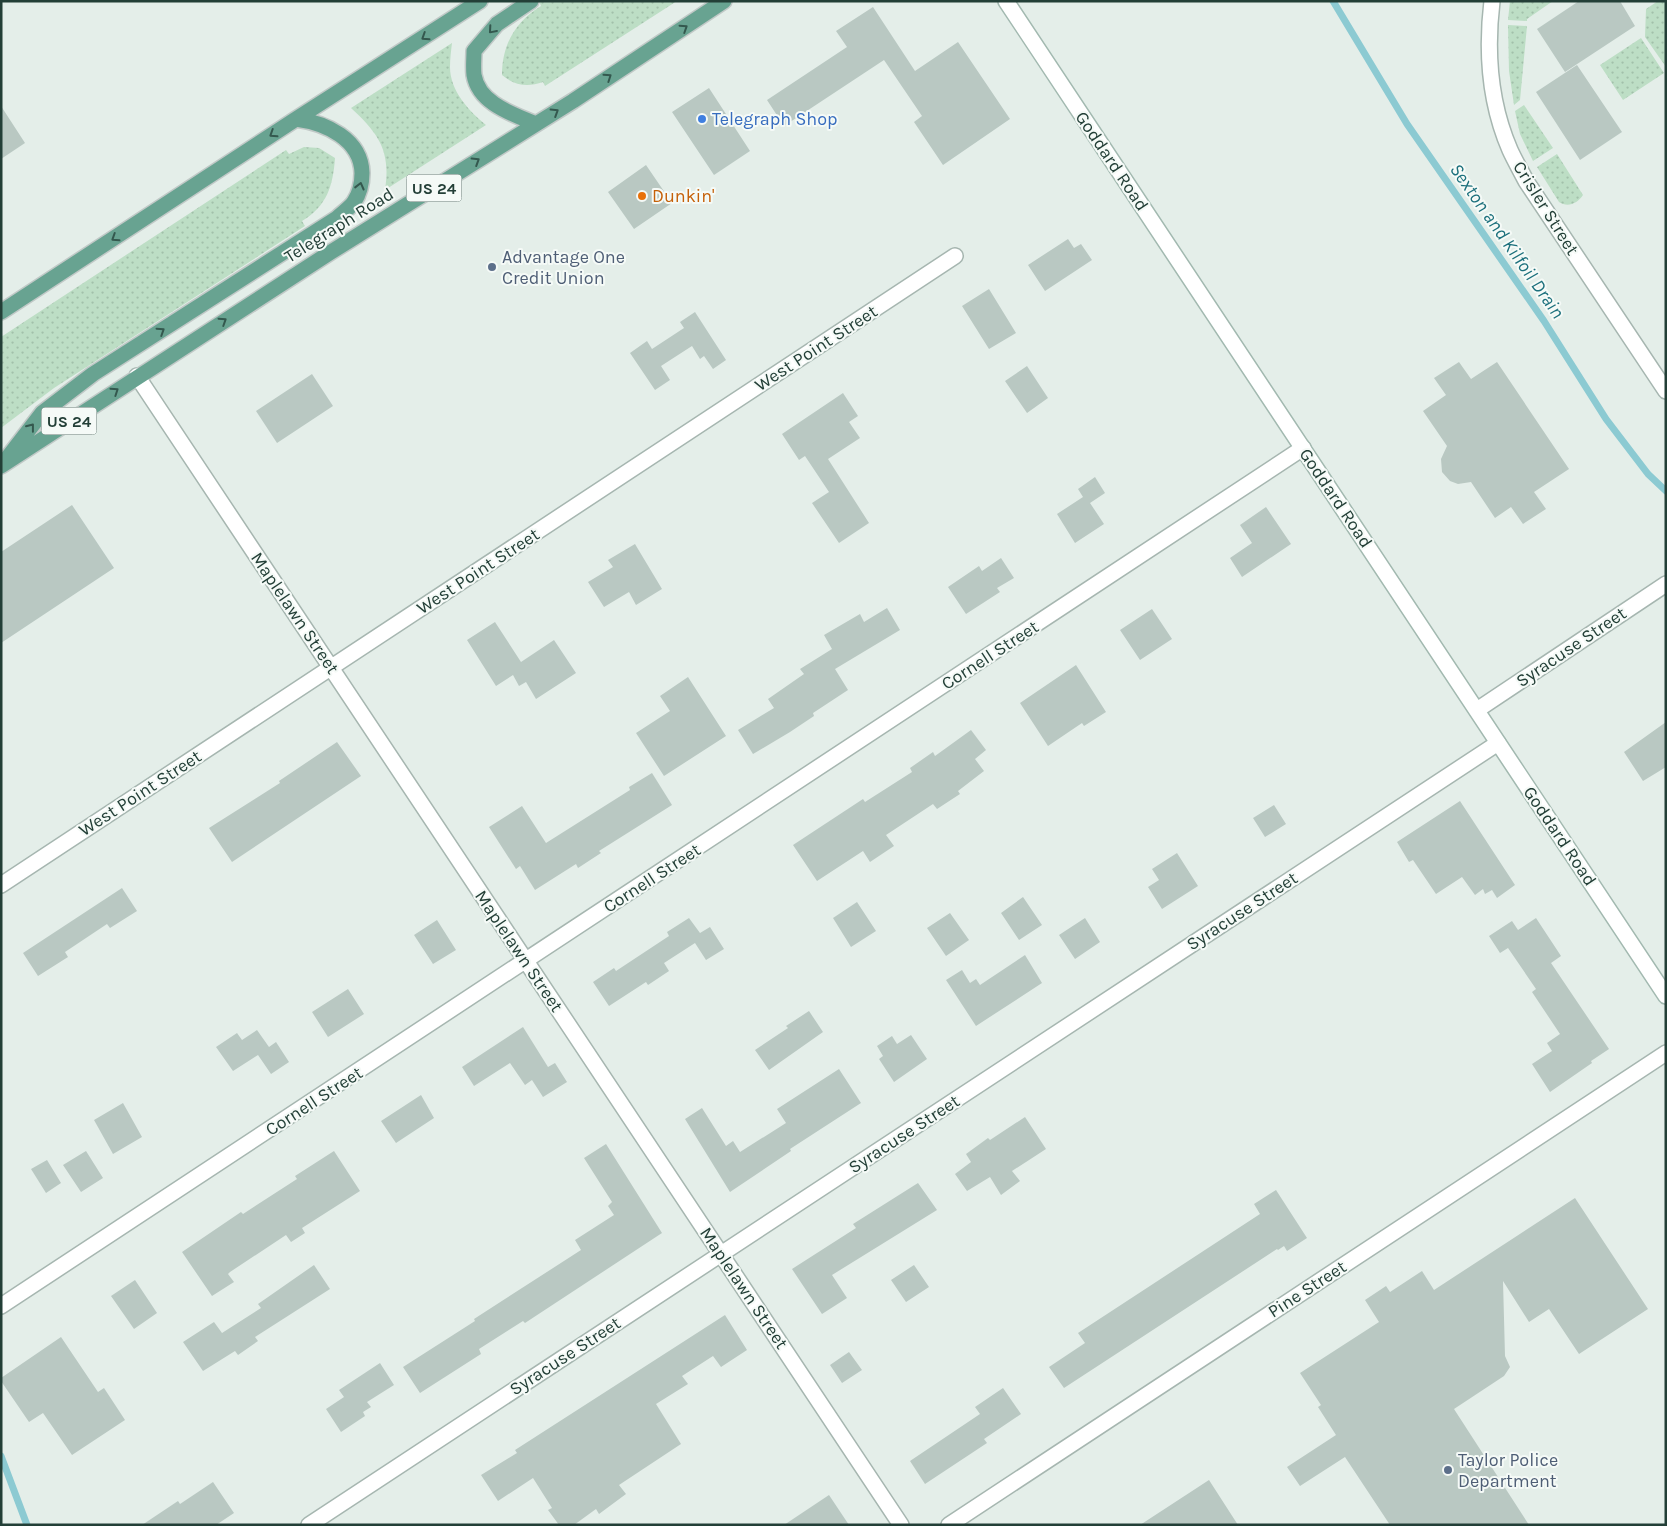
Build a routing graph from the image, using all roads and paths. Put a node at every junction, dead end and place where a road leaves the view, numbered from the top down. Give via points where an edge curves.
1 (480, 1) edge
2 (531, 1) edge
3 (724, 1) edge
4 (1006, 1) edge
5 (1492, 1) edge
6 (296, 119) junction
7 (536, 124) junction
8 (955, 256) dead end
9 (1, 312) edge
10 (138, 376) junction
11 (1666, 391) edge
12 (1303, 448) junction
13 (1, 466) edge
14 (1666, 584) edge
15 (331, 668) junction
16 (1477, 710) junction
17 (1498, 743) junction
18 (1, 885) edge
19 (526, 961) junction
20 (1666, 996) edge
21 (1666, 1053) edge
22 (721, 1254) junction
23 (1, 1306) edge
24 (309, 1525) edge
25 (901, 1525) edge
26 (949, 1525) edge

1 -> 6 main road
2 -> 7 main road via 497,24 474,51 474,75 480,90 490,101
7 -> 3 main road, Telegraph Road / US 24
4 - 12 street, Goddard Road
5 - 11 street, Crisler Street via 1491,75 1510,151 1526,182
6 -> 9 main road
13 -> 6 main road via 42,413 93,374 337,218 354,203 362,185 358,154 340,134 325,126
10 -> 7 main road, Telegraph Road / US 24
8 - 15 street, West Point Street
13 -> 10 main road, Telegraph Road / US 24
10 - 15 street, Maplelawn Street
12 - 16 street, Goddard Road
12 - 19 street, Cornell Street
14 - 16 street, Syracuse Street
15 - 18 street, West Point Street
15 - 19 street, Maplelawn Street
16 - 17 street, Goddard Road
17 - 20 street, Goddard Road
17 - 22 street, Syracuse Street
19 - 22 street, Maplelawn Street
19 - 23 street, Cornell Street
21 - 26 street, Pine Street
22 - 24 street, Syracuse Street
22 - 25 street, Maplelawn Street

